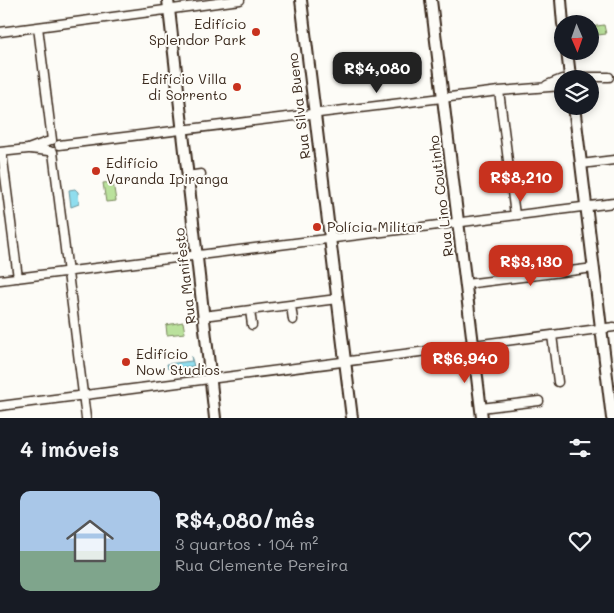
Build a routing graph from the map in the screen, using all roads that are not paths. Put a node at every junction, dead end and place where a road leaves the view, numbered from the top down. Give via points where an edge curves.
1 (240, 0) edge
2 (300, 0) edge
3 (431, 0) edge
4 (560, 0) edge
5 (168, 4) edge
6 (562, 15) edge
7 (38, 27) junction
8 (0, 32) edge
9 (599, 77) edge
10 (612, 77) edge
11 (599, 80) edge
12 (554, 82) edge
13 (542, 86) junction
14 (554, 86) edge
15 (499, 91) junction
16 (443, 98) junction
17 (314, 113) junction
18 (575, 115) edge
19 (182, 131) junction
20 (49, 141) junction
21 (59, 145) junction
22 (28, 149) junction
23 (51, 151) junction
24 (1, 152) edge
25 (614, 160) edge
26 (581, 164) junction
27 (201, 174) dead end
28 (187, 176) junction
29 (614, 203) edge
30 (586, 207) junction
31 (515, 215) junction
32 (458, 223) junction
33 (329, 239) junction
34 (196, 256) junction
35 (594, 268) junction
36 (68, 272) junction
37 (18, 278) junction
38 (0, 280) edge
39 (466, 284) junction
40 (337, 299) junction
41 (291, 305) junction
42 (250, 310) junction
43 (203, 316) junction
44 (293, 320) dead end
45 (252, 325) dead end
46 (614, 327) edge
47 (601, 328) junction
48 (552, 335) junction
49 (473, 346) junction
50 (345, 362) junction
51 (211, 380) junction
52 (558, 382) dead end
53 (83, 396) junction
54 (539, 401) dead end
55 (0, 406) edge
56 (482, 413) edge
57 (86, 418) edge
58 (215, 418) edge
59 (352, 418) edge
60 (612, 418) edge

1 - 5 street
2 - 17 main road, Rua Silva Bueno
3 - 16 main road, Rua Lino Coutinho
4 - 6 main road
5 - 7 street
5 - 19 main road, Rua Manifesto
7 - 8 street
7 - 20 street
9 - 10 street
10 - 11 street
12 - 13 street
13 - 14 street
13 - 15 street
15 - 16 street
15 - 31 street
16 - 17 street
16 - 32 main road, Rua Lino Coutinho
17 - 19 street
17 - 33 main road, Rua Silva Bueno
18 - 26 main road
19 - 21 street
19 - 28 main road, Rua Manifesto
20 - 21 street
20 - 22 street
20 - 23 street via 46,147
21 - 23 street via 57,150
22 - 23 street
22 - 24 street
23 - 36 street
24 - 37 street
25 - 26 street
26 - 30 main road
27 - 28 street
28 - 34 main road, Rua Manifesto
29 - 30 street
30 - 31 street
30 - 35 main road
31 - 32 street
32 - 33 street
32 - 39 main road, Rua Lino Coutinho
33 - 34 street
33 - 40 main road, Rua Silva Bueno
34 - 36 street
34 - 43 main road, Rua Manifesto
35 - 39 street
35 - 47 main road
36 - 37 street
36 - 53 street
37 - 38 street
39 - 49 main road, Rua Lino Coutinho
40 - 41 street
40 - 50 main road, Rua Silva Bueno
41 - 42 street
41 - 44 street
42 - 43 street
42 - 45 street
43 - 51 main road, Rua Manifesto
46 - 47 street
47 - 48 street
47 - 60 main road
48 - 49 street
48 - 52 street
49 - 50 street
49 - 56 main road, Rua Lino Coutinho
50 - 51 street
50 - 59 main road, Rua Silva Bueno
51 - 53 street
51 - 58 main road, Rua Manifesto
53 - 55 street
53 - 57 street
54 - 56 street

